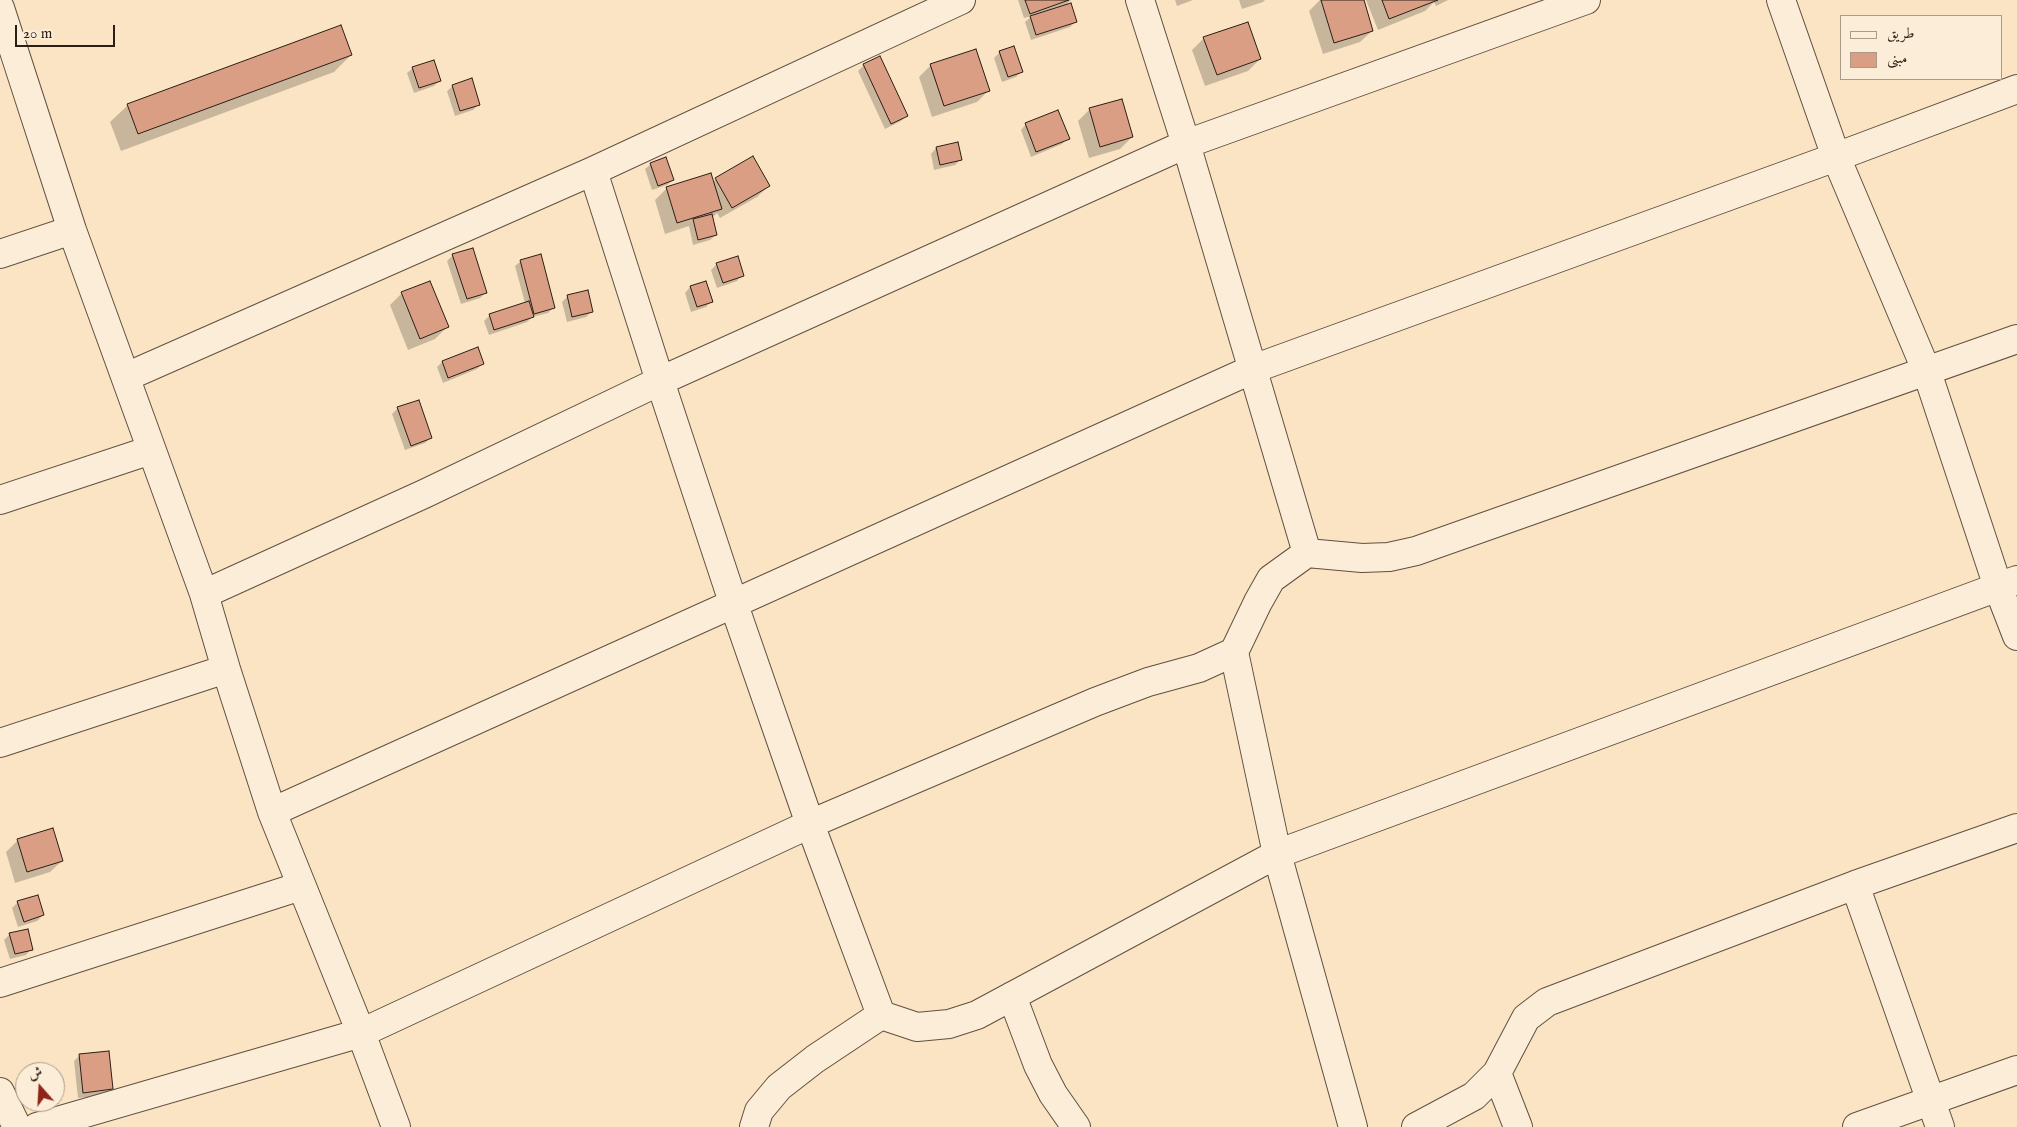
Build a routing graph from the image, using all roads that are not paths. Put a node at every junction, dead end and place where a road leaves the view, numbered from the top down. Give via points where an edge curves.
1 (961, 0) edge
2 (1140, 0) edge
3 (1586, 0) edge
4 (1781, 0) edge
5 (0, 9) edge
6 (2017, 89) edge
7 (1186, 144) junction
8 (1836, 157) junction
9 (593, 171) junction
10 (72, 230) junction
11 (0, 254) edge
12 (2017, 339) edge
13 (1253, 369) junction
14 (1927, 372) junction
15 (126, 377) junction
16 (660, 381) junction
17 (150, 450) junction
18 (0, 500) edge
19 (1307, 554) junction
20 (2008, 583) edge
21 (204, 594) junction
22 (734, 605) junction
23 (2017, 636) edge
24 (1234, 652) junction
25 (226, 669) junction
26 (0, 743) edge
27 (272, 812) junction
28 (810, 824) junction
29 (2017, 828) edge
30 (1277, 854) junction
31 (1855, 885) junction
32 (302, 886) junction
33 (0, 983) edge
34 (1012, 996) junction
35 (881, 1015) junction
36 (361, 1033) junction
37 (2017, 1070) edge
38 (1497, 1073) junction
39 (0, 1092) edge
40 (1931, 1100) junction
41 (17, 1127) edge
42 (37, 1127) edge
43 (396, 1127) edge
44 (754, 1127) edge
45 (1076, 1127) edge
46 (1353, 1127) edge
47 (1416, 1127) edge
48 (1518, 1127) edge
49 (1857, 1127) edge
50 (1940, 1127) edge

1 - 9 street
2 - 7 street
3 - 7 street
4 - 8 street
5 - 10 street
6 - 8 street
7 - 13 street
7 - 16 street
8 - 13 street
8 - 14 street
9 - 15 street
9 - 16 street
10 - 11 street
10 - 15 street
12 - 14 street
13 - 19 street
13 - 22 street
14 - 19 street via 1416,551 1362,558
14 - 20 street
15 - 17 street
16 - 21 street via 424,494
16 - 22 street
17 - 18 street
17 - 21 street
19 - 24 street via 1271,579
20 - 23 street
20 - 30 street
21 - 25 street
22 - 27 street
22 - 28 street
24 - 28 street via 1199,668 1148,682 1095,702
24 - 30 street
25 - 26 street
25 - 27 street
27 - 32 street
28 - 35 street
28 - 36 street
29 - 31 street
30 - 34 street
30 - 46 street
31 - 38 street via 1547,1002 1526,1018
31 - 40 street
32 - 33 street
32 - 36 street
34 - 35 street via 977,1015 949,1024 917,1027
34 - 45 street via 1038,1065
35 - 44 street via 779,1087 759,1111
36 - 42 street
36 - 43 street
37 - 40 street
38 - 47 street via 1474,1096
38 - 48 street
39 - 41 street
40 - 49 street
40 - 50 street

